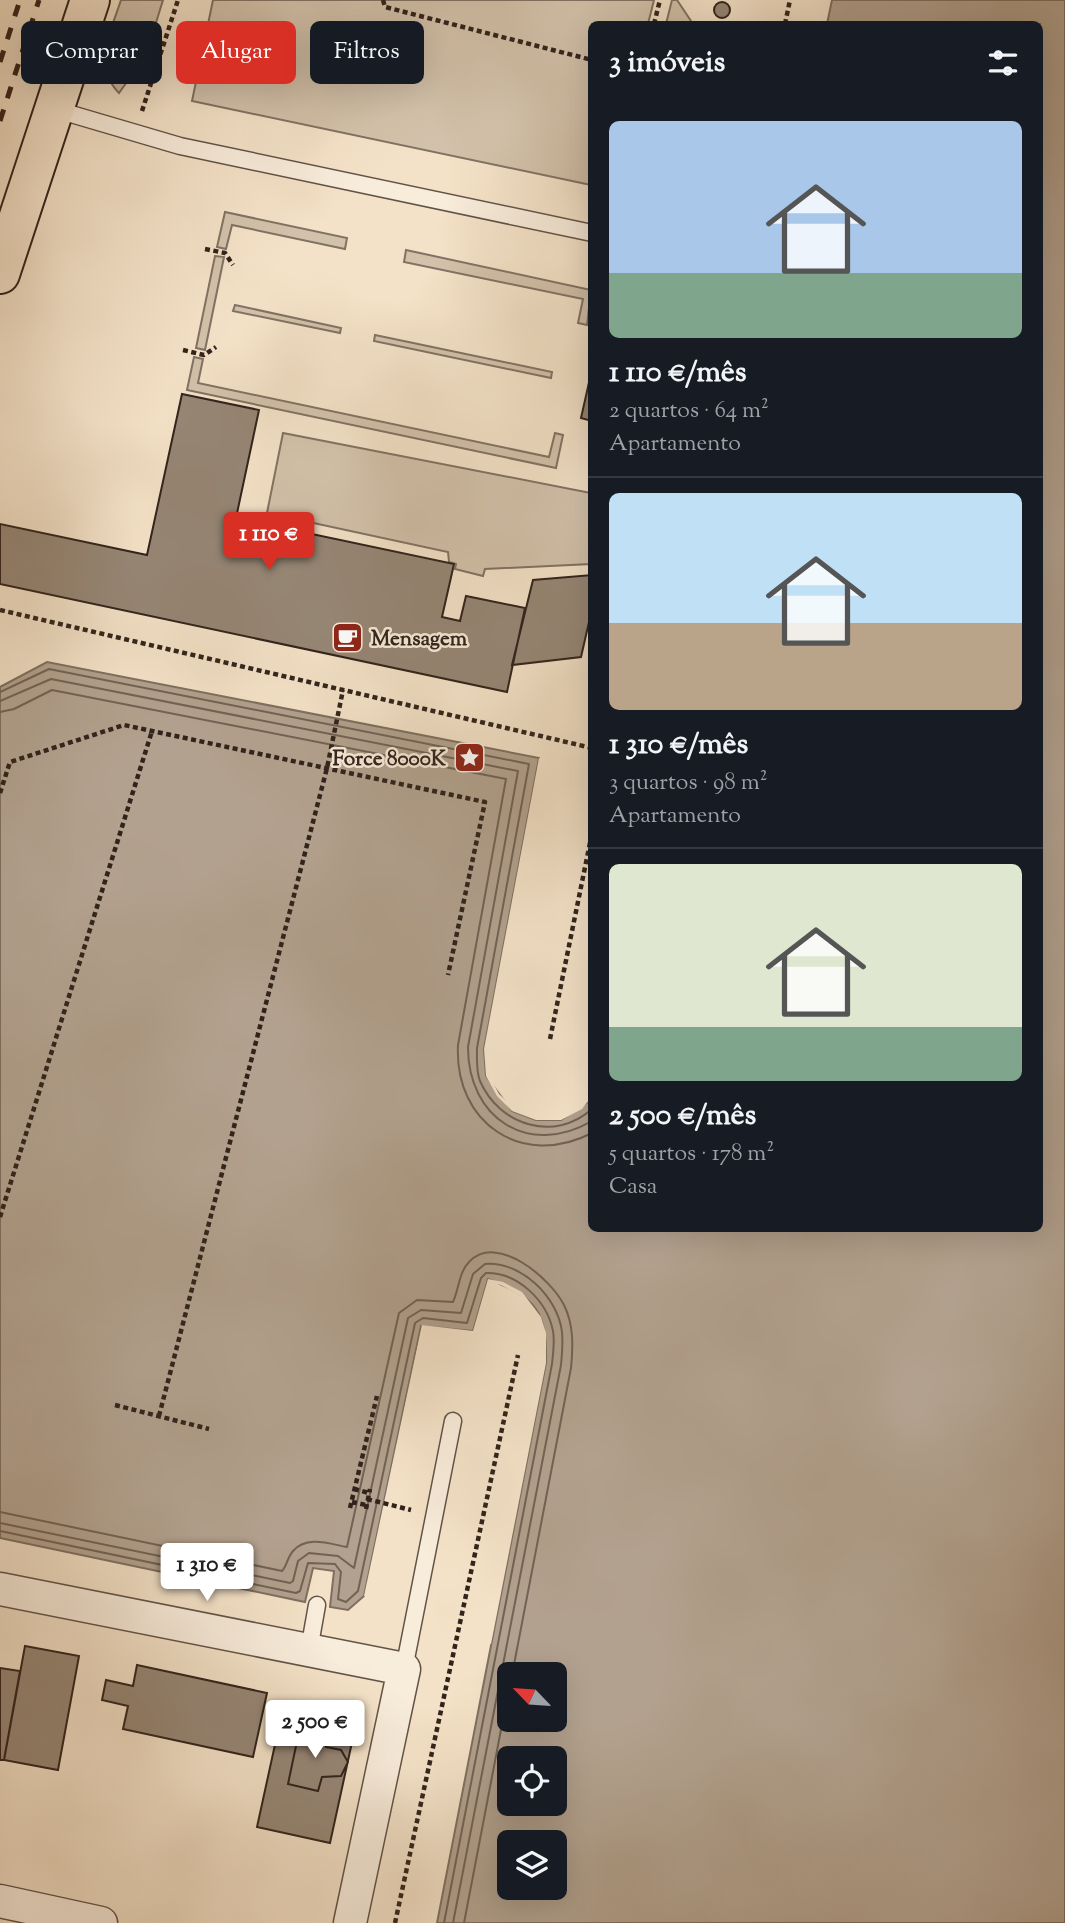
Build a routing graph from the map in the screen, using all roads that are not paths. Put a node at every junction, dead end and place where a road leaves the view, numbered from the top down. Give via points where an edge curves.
1 (90, 0) edge
2 (54, 108) junction
3 (588, 232) edge
4 (0, 274) edge
5 (453, 1421) dead end
6 (0, 1589) edge
7 (317, 1605) dead end
8 (309, 1650) junction
9 (404, 1670) junction
10 (0, 1901) edge
11 (101, 1923) edge
12 (350, 1923) edge

1 - 2 main road
2 - 3 lane via 180,146
2 - 4 main road
5 - 9 lane
6 - 8 street
7 - 8 lane
8 - 9 street
9 - 12 street
10 - 11 street

